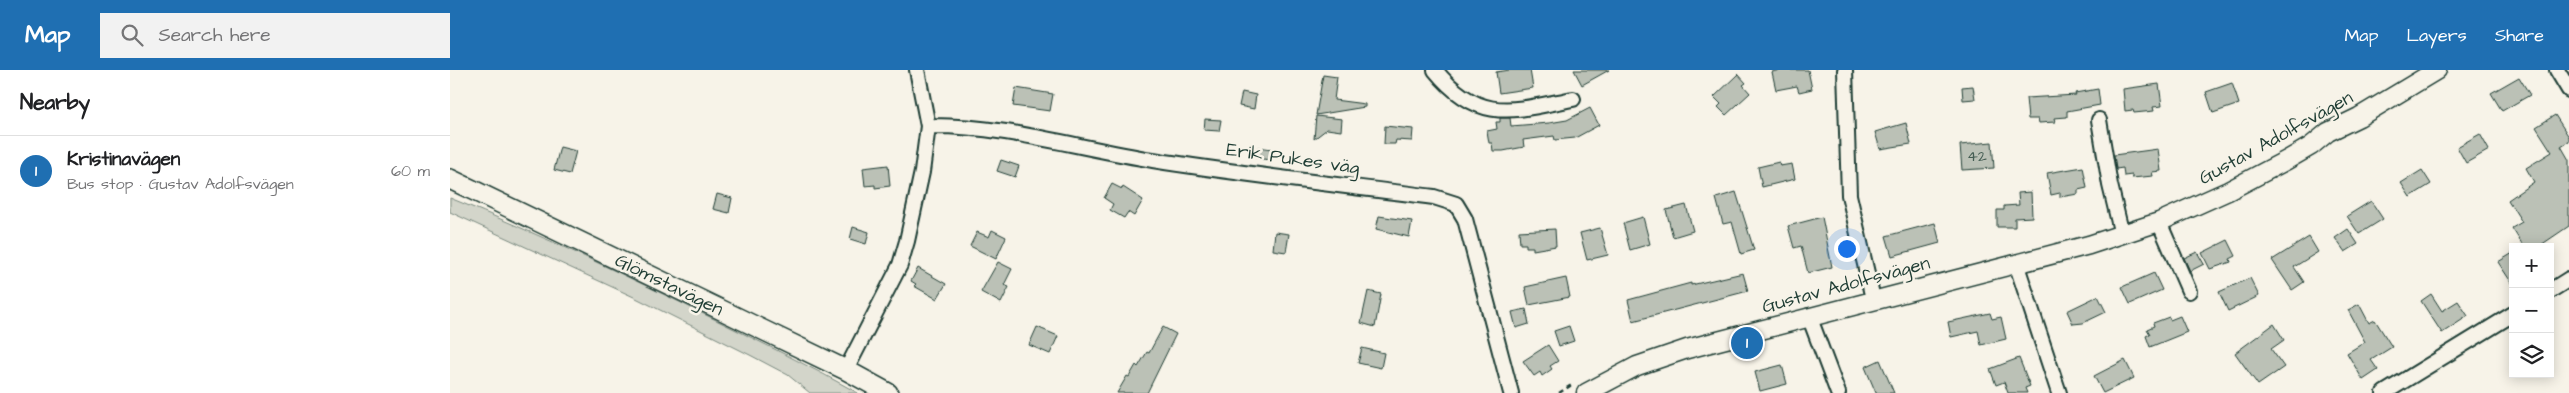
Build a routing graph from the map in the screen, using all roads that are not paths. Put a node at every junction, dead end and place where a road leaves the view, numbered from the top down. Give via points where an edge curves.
1 (917, 70) edge
2 (1435, 70) edge
3 (1845, 70) edge
4 (2436, 70) edge
5 (2557, 70) edge
6 (2569, 90) edge
7 (1573, 99) dead end
8 (2099, 120) dead end
9 (928, 126) junction
10 (450, 179) edge
11 (2159, 222) junction
12 (2122, 235) junction
13 (2016, 263) junction
14 (2569, 279) edge
15 (2553, 288) edge
16 (2189, 291) dead end
17 (1873, 299) junction
18 (1809, 316) junction
19 (2509, 316) edge
20 (846, 370) junction
21 (1581, 387) edge
22 (888, 393) edge
23 (1512, 393) edge
24 (1838, 393) edge
25 (2059, 393) edge
26 (2384, 393) edge

1 - 9 street
2 - 7 street via 1462,98 1493,110
3 - 17 street via 1849,195
4 - 11 street, Gustav Adolfsvägen via 2328,132 2287,160
5 - 6 street
8 - 12 street
9 - 20 street via 922,172 900,266
9 - 23 street, Erik Pukes väg via 996,130 1153,160 1434,197 1456,204 1465,219
10 - 20 main road, Glömstavägen
11 - 12 street, Gustav Adolfsvägen
11 - 16 street
12 - 13 street, Gustav Adolfsvägen
13 - 17 street, Gustav Adolfsvägen
13 - 25 street
14 - 15 street
17 - 18 street, Gustav Adolfsvägen
18 - 21 street, Gustav Adolfsvägen via 1668,355
18 - 24 street
19 - 26 street
20 - 22 main road, Glömstavägen

